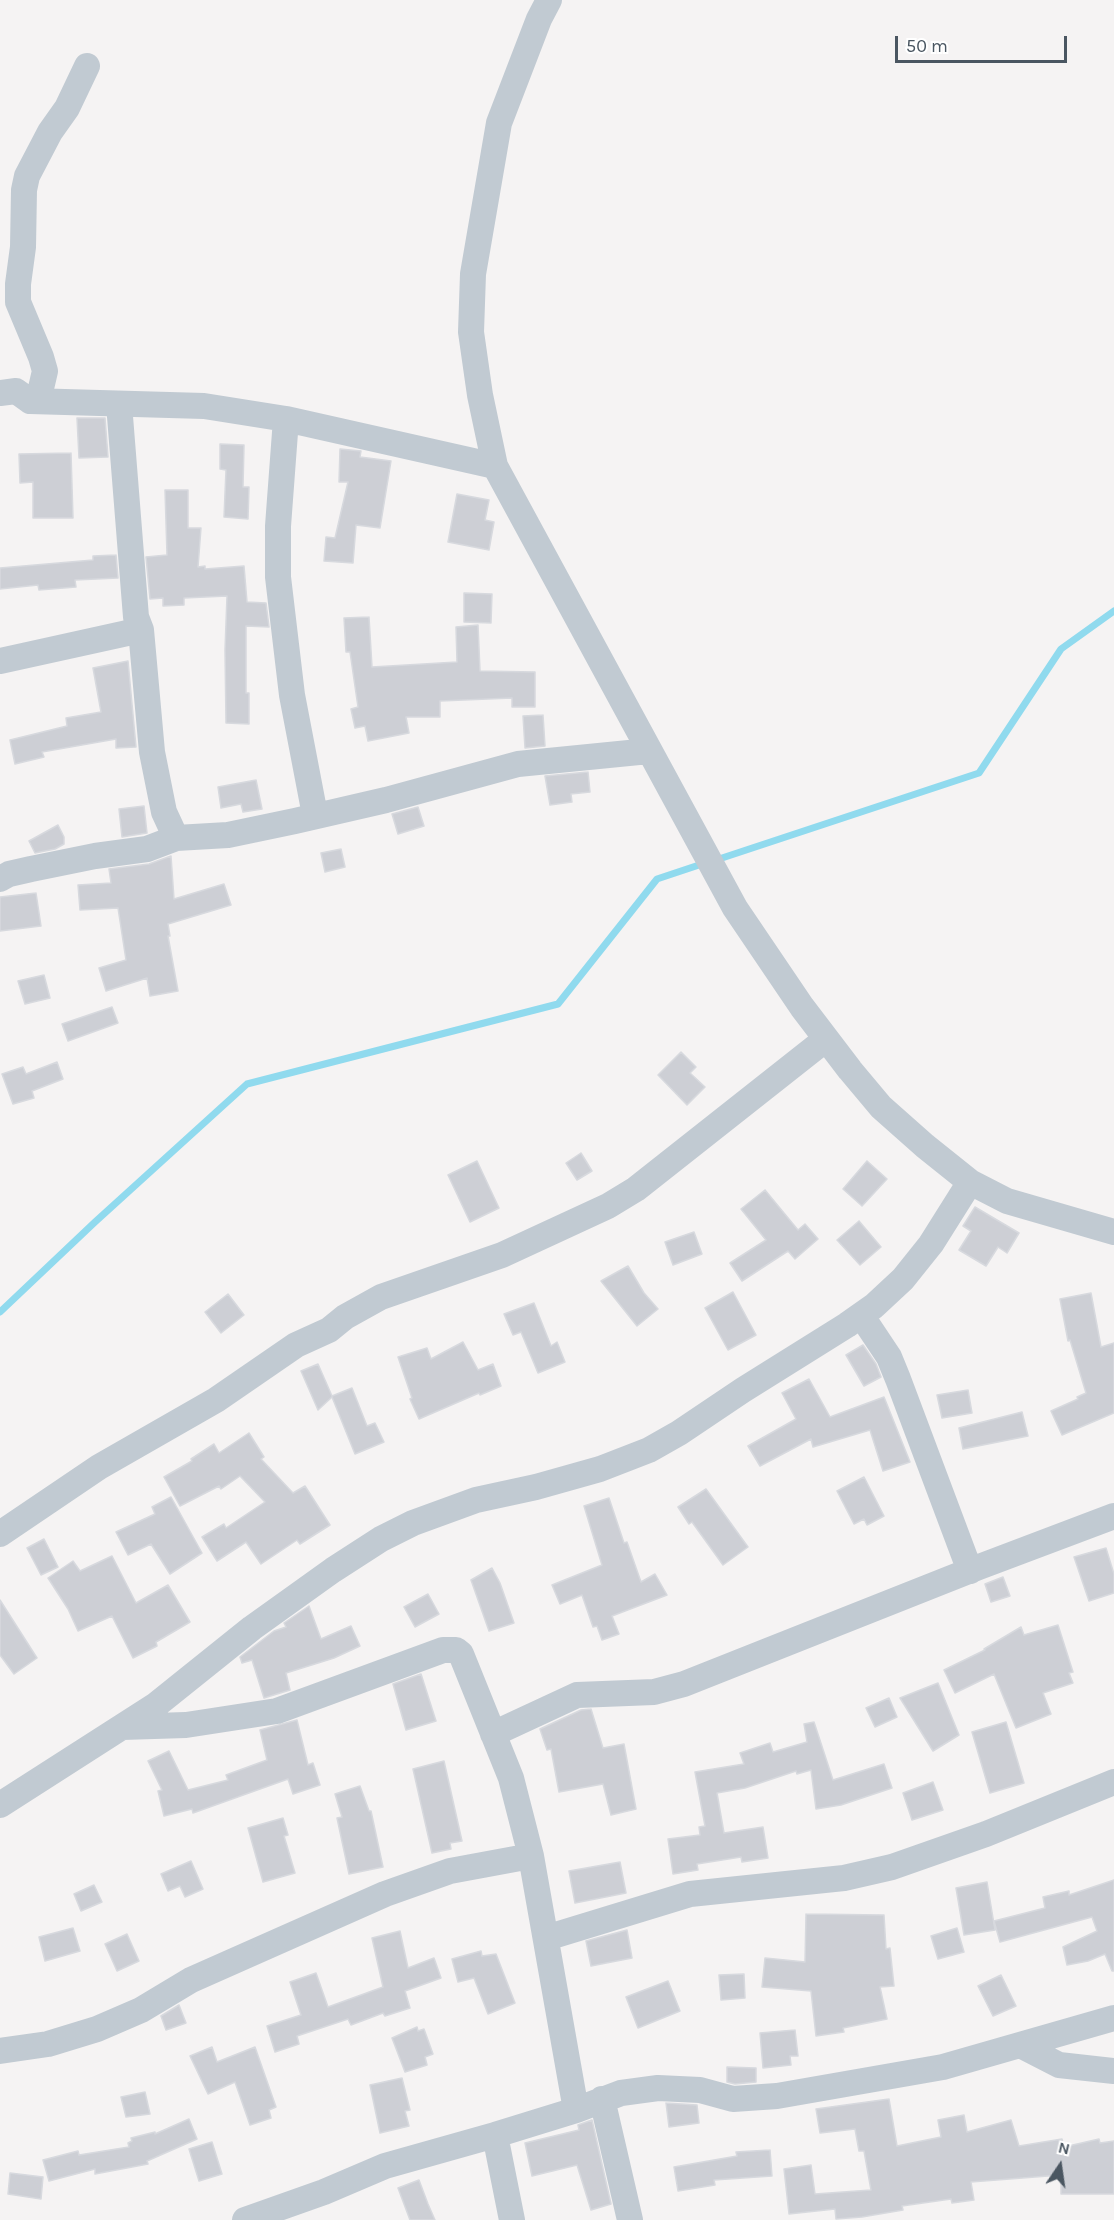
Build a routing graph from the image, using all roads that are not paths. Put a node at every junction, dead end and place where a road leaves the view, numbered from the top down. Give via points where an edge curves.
1 (549, 0) edge
2 (87, 66) dead end
3 (0, 393) edge
4 (30, 401) junction
5 (119, 404) junction
6 (286, 419) junction
7 (495, 466) junction
8 (141, 630) junction
9 (0, 661) edge
10 (649, 751) junction
11 (315, 815) junction
12 (176, 837) junction
13 (0, 879) edge
14 (826, 1039) junction
15 (970, 1182) junction
16 (1114, 1232) edge
17 (861, 1315) junction
18 (1114, 1516) edge
19 (0, 1534) edge
20 (970, 1571) junction
21 (123, 1727) junction
22 (493, 1734) junction
23 (1114, 1782) edge
24 (0, 1805) edge
25 (531, 1856) junction
26 (546, 1938) junction
27 (1114, 2018) edge
28 (1022, 2046) junction
29 (0, 2052) edge
30 (1114, 2071) edge
31 (602, 2099) junction
32 (576, 2110) junction
33 (495, 2135) junction
34 (275, 2215) edge
35 (245, 2220) edge
36 (512, 2220) edge
37 (630, 2220) edge

1 - 7 street via 499,123 473,274 471,332
2 - 4 street via 27,176 24,190 18,302 45,371 39,397
3 - 4 street via 16,391
4 - 5 street
5 - 6 street via 204,406
5 - 8 street via 136,617
6 - 7 street
6 - 11 street via 278,577 292,695
7 - 10 street
8 - 9 street
8 - 12 street via 152,752 164,812
10 - 11 street via 518,764
10 - 14 street via 735,908
11 - 12 street via 228,835
12 - 13 street via 147,849 31,869
14 - 15 street via 881,1107
14 - 19 street via 636,1189 608,1206 501,1255 363,1306 329,1330 296,1345 216,1400 99,1467
15 - 16 street via 1007,1202
15 - 17 street via 931,1244 903,1279
17 - 20 street via 889,1357
17 - 21 street via 649,1450 600,1469 476,1500 381,1539 261,1622
18 - 20 street
20 - 22 street via 684,1684 654,1692 577,1695
21 - 22 street via 186,1725 276,1712 451,1649 461,1654
21 - 24 street
22 - 25 street via 511,1778
23 - 26 street via 892,1867 844,1878 690,1894
25 - 26 street
25 - 29 street via 450,1871 385,1894 191,1980 141,2010 96,2030
26 - 32 street
27 - 28 street
28 - 30 street via 1059,2066
28 - 31 street via 943,2067 777,2096 733,2099 700,2090 658,2088
31 - 32 street
31 - 37 street
32 - 33 street
33 - 34 street via 385,2166
33 - 36 street
34 - 35 street

